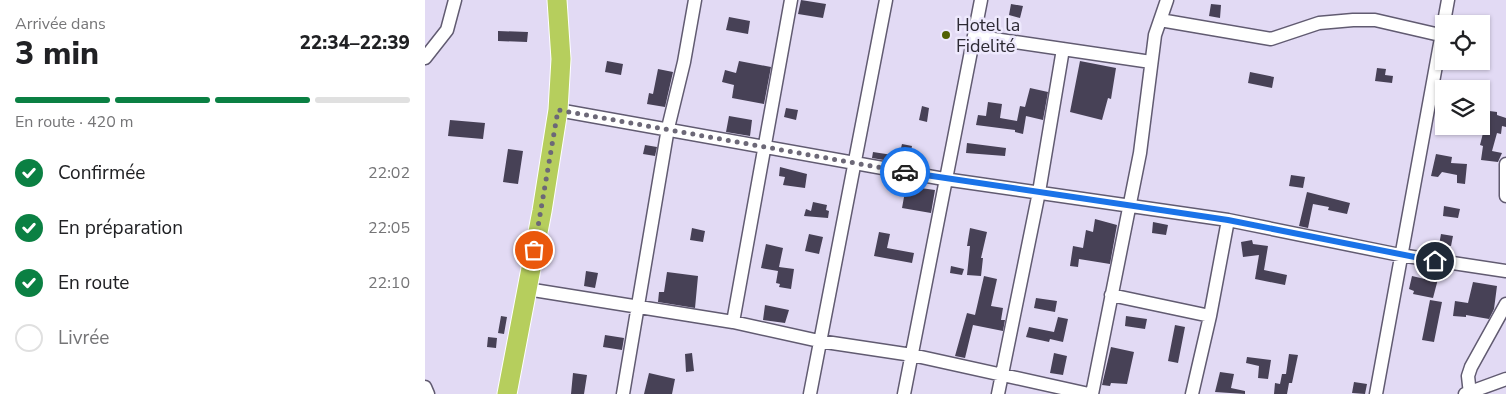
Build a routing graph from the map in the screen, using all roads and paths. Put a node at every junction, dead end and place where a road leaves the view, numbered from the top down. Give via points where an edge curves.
1 (455, 0) edge
2 (557, 0) edge
3 (695, 0) edge
4 (791, 0) edge
5 (886, 0) edge
6 (981, 0) edge
7 (1167, 0) edge
8 (1448, 0) edge
9 (1445, 15) edge
10 (1161, 20) junction
11 (1435, 34) edge
12 (974, 36) junction
13 (1063, 49) junction
14 (425, 58) edge
15 (1151, 62) junction
16 (1435, 62) edge
17 (558, 110) junction
18 (668, 128) junction
19 (765, 146) junction
20 (854, 162) junction
21 (1506, 164) edge
22 (944, 179) junction
23 (1039, 192) junction
24 (1506, 196) edge
25 (1129, 206) junction
26 (1228, 220) junction
27 (1400, 255) junction
28 (1506, 272) edge
29 (527, 289) junction
30 (1111, 295) junction
31 (1506, 304) edge
32 (638, 306) junction
33 (1210, 316) junction
34 (733, 322) junction
35 (819, 341) junction
36 (912, 355) junction
37 (1002, 374) junction
38 (1506, 379) edge
39 (425, 387) edge
40 (1468, 393) edge
41 (428, 394) edge
42 (507, 394) edge
43 (623, 394) edge
44 (810, 394) edge
45 (904, 394) edge
46 (998, 394) edge
47 (1091, 394) edge
48 (1191, 394) edge
49 (1375, 394) edge

1 - 14 street via 447,30
2 - 17 highway via 561,59
3 - 18 street
4 - 19 street
5 - 20 street
6 - 12 street
7 - 10 street
8 - 9 street
10 - 11 street via 1271,39 1319,23 1353,20 1375,20
10 - 15 street
12 - 13 street
12 - 22 street
13 - 15 street
13 - 23 street
15 - 25 street via 1140,153
16 - 27 street
17 - 18 street
17 - 29 highway
18 - 19 street
18 - 32 street
19 - 20 street
19 - 34 street
20 - 22 street
20 - 35 street
21 - 24 street
22 - 23 street
22 - 36 street
23 - 25 street
23 - 37 street
25 - 26 street
25 - 30 street
26 - 27 street
26 - 33 street
27 - 28 street
27 - 49 street
29 - 32 street
29 - 42 highway
30 - 33 street
30 - 47 street
31 - 40 street via 1471,367
32 - 34 street
32 - 43 street
33 - 48 street
34 - 35 street
35 - 36 street
35 - 44 street
36 - 37 street
36 - 45 street
37 - 46 street
37 - 47 street
38 - 40 street
39 - 41 street

